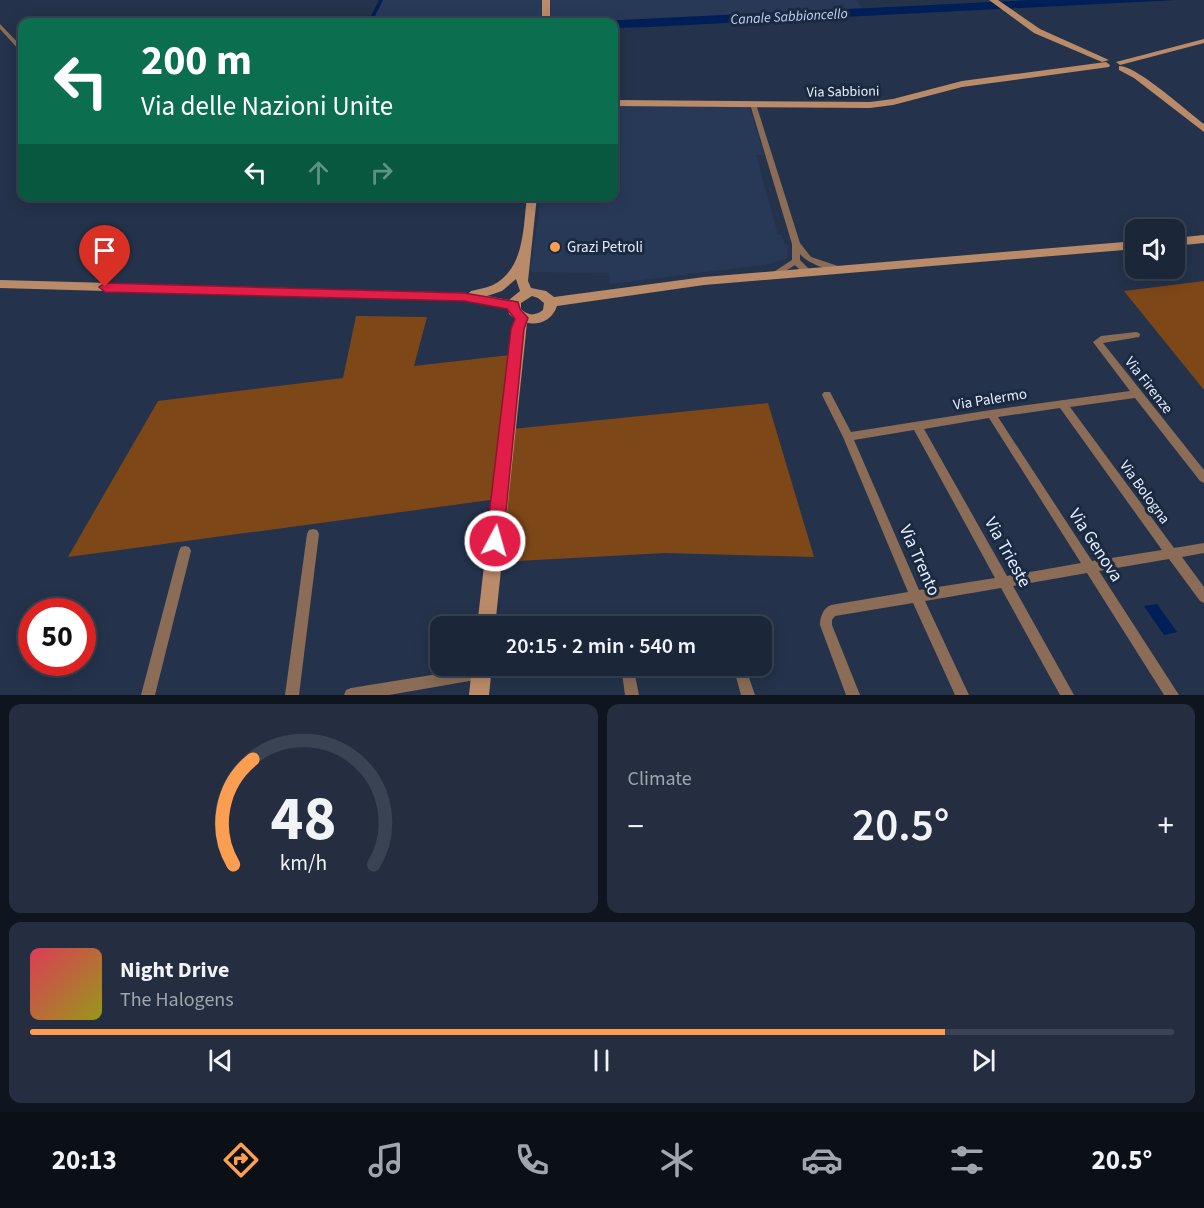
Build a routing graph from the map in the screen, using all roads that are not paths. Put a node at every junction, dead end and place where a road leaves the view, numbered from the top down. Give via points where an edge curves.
1 (546, 0) edge
2 (993, 1) edge
3 (546, 18) edge
4 (0, 26) edge
5 (1204, 41) edge
6 (18, 46) edge
7 (1105, 63) junction
8 (1121, 65) junction
9 (618, 103) edge
10 (753, 104) junction
11 (1204, 129) edge
12 (531, 201) edge
13 (1204, 239) edge
14 (1185, 241) edge
15 (796, 244) junction
16 (1125, 246) edge
17 (526, 247) junction
18 (808, 259) junction
19 (796, 261) junction
20 (842, 270) junction
21 (808, 273) junction
22 (773, 275) junction
23 (0, 284) edge
24 (527, 293) junction
25 (464, 297) junction
26 (551, 302) junction
27 (518, 311) junction
28 (1136, 335) dead end
29 (1136, 394) junction
30 (826, 395) dead end
31 (1062, 404) junction
32 (991, 414) junction
33 (917, 426) junction
34 (848, 437) junction
35 (1204, 478) edge
36 (314, 534) dead end
37 (1204, 548) edge
38 (185, 551) dead end
39 (1172, 553) junction
40 (1089, 567) junction
41 (1004, 581) junction
42 (916, 596) junction
43 (1204, 597) edge
44 (487, 616) edge
45 (447, 676) edge
46 (481, 676) edge
47 (629, 676) edge
48 (743, 676) edge
49 (148, 695) edge
50 (292, 695) edge
51 (351, 695) edge
52 (479, 695) edge
53 (632, 695) edge
54 (748, 695) edge
55 (853, 695) edge
56 (962, 695) edge
57 (1067, 695) edge
58 (1172, 695) edge

1 - 3 street
2 - 7 street via 1037,31
4 - 6 street
5 - 8 street
7 - 8 street
7 - 10 street, Via Sabbioni via 962,84 877,105
8 - 11 street
9 - 10 street, Via Sabbioni
10 - 15 street
12 - 17 street
13 - 14 street
15 - 18 street
15 - 19 street
16 - 20 street
17 - 24 street via 522,281
17 - 25 street via 516,271 504,284
18 - 20 street
18 - 21 street
19 - 21 street
19 - 22 street
20 - 21 street
21 - 22 street
22 - 26 street
23 - 25 street
24 - 26 street via 542,294
24 - 27 street via 518,297
25 - 27 street
26 - 27 street via 549,312 531,320
27 - 44 street
28 - 29 street, Via Firenze via 1097,342
29 - 31 street, Via Palermo
29 - 35 street, Via Firenze
30 - 34 street, Via Trento
31 - 32 street, Via Palermo
31 - 39 street, Via Bologna
32 - 33 street, Via Palermo
32 - 40 street, Via Genova
33 - 34 street, Via Palermo
33 - 41 street, Via Trieste
34 - 42 street, Via Trento
36 - 50 street
37 - 39 street
38 - 49 street
39 - 40 street
39 - 43 street, Via Bologna
40 - 41 street
40 - 58 street, Via Genova
41 - 42 street
41 - 57 street, Via Trieste
42 - 55 street via 835,609 827,616 826,625
42 - 56 street, Via Trento
45 - 51 street
46 - 52 street
47 - 53 street
48 - 54 street

